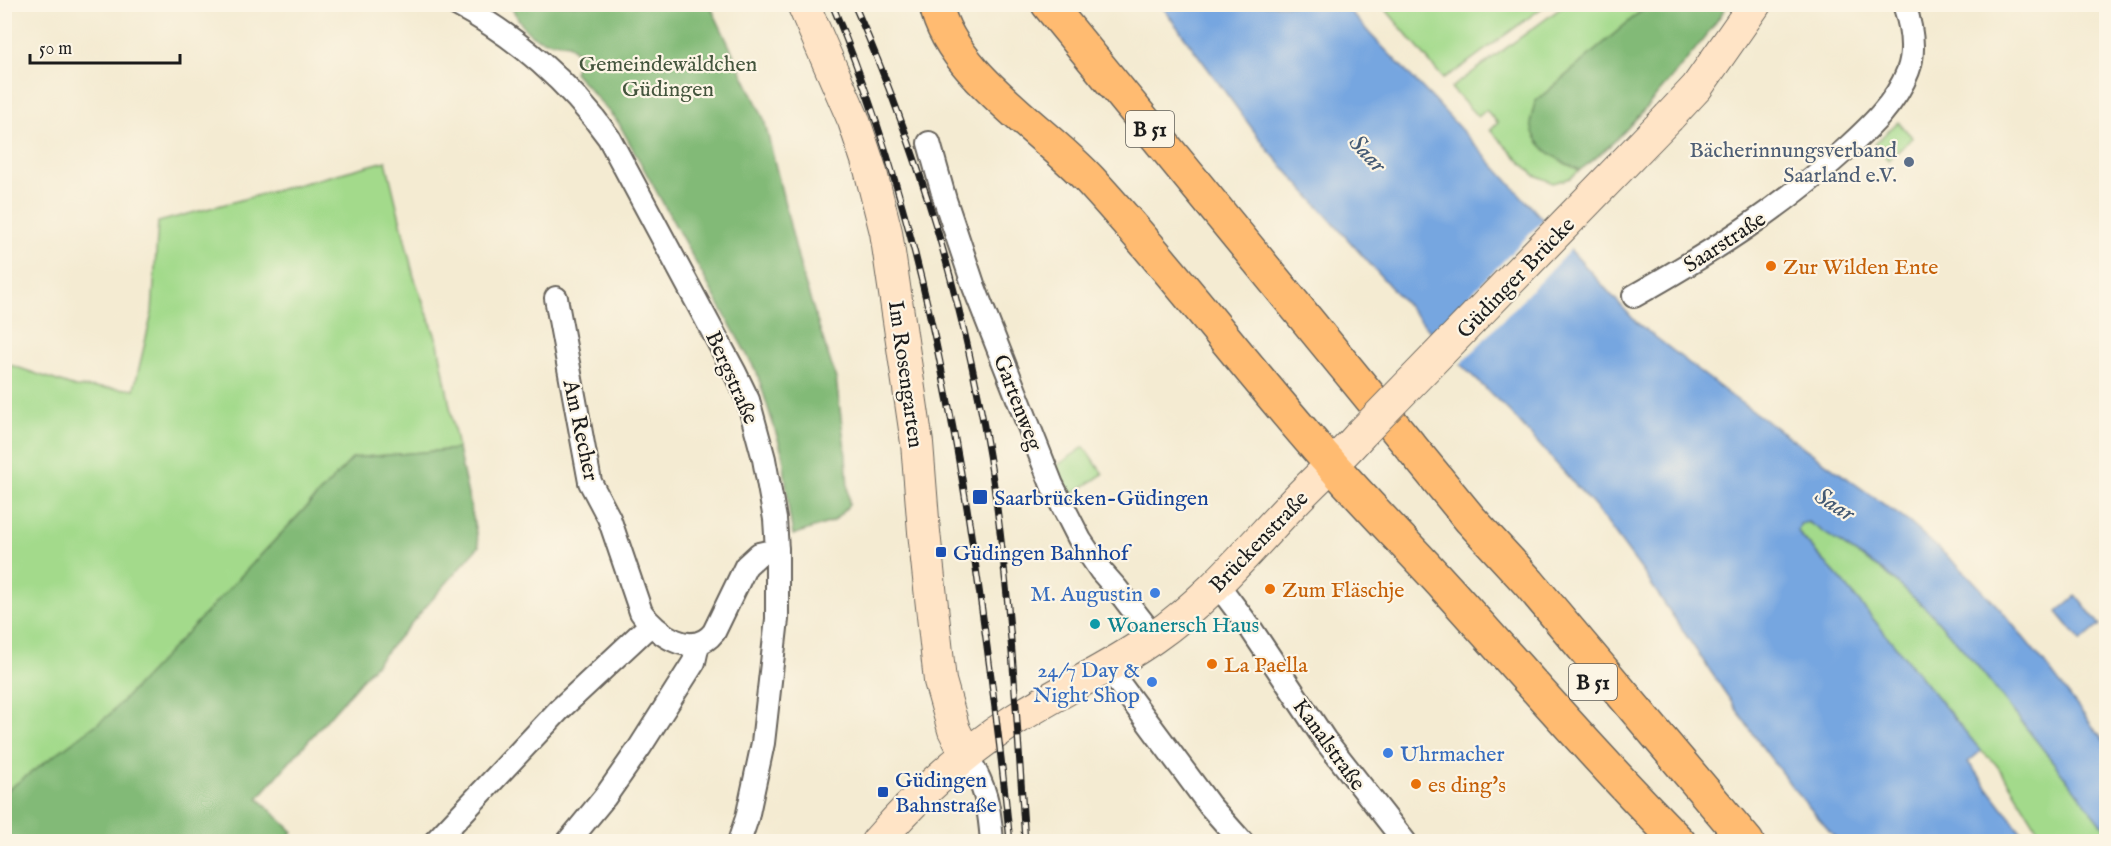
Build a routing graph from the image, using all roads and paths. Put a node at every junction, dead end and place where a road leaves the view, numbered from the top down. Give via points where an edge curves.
1 (456, 4) edge
2 (803, 4) edge
3 (914, 4) edge
4 (1025, 4) edge
5 (1048, 4) edge
6 (1755, 4) edge
7 (1904, 4) edge
8 (943, 13) edge
9 (977, 76) junction
10 (929, 143) dead end
11 (1253, 254) junction
12 (1634, 296) dead end
13 (556, 298) dead end
14 (1360, 435) joint
15 (1331, 465) junction
16 (1470, 519) junction
17 (777, 550) junction
18 (1218, 585) junction
19 (650, 625) junction
20 (1154, 637) junction
21 (698, 644) junction
22 (1107, 668) junction
23 (966, 754) junction
24 (1625, 788) junction
25 (435, 842) edge
26 (568, 842) edge
27 (739, 842) edge
28 (878, 842) edge
29 (992, 842) edge
30 (1242, 842) edge
31 (1405, 842) edge
32 (1661, 842) edge
33 (1679, 842) edge
34 (1722, 842) edge
35 (1747, 842) edge

1 - 17 street, Bergstraße via 541,63 591,113 609,138 748,400 764,459
2 - 23 main road, Im Rosengarten via 854,121 886,232 917,443 940,681 951,722
3 - 9 main road via 920,23 944,57
4 - 11 main road via 1214,231
5 - 11 main road, B 51
6 - 14 main road, Güdinger Brücke, bridge via 1697,87 1670,117
7 - 12 street, Saarstraße via 1911,34 1909,69 1900,90 1873,123 1763,218
8 - 9 main road via 953,46
9 - 15 main road via 1088,178
10 - 20 street, Gartenweg via 974,287 1052,485 1090,556
11 - 16 main road, B 51
13 - 19 street, Am Recher via 590,482 609,518 641,612
14 - 15 main road, Brückenstraße
15 - 18 main road, Brückenstraße
15 - 24 main road
16 - 34 main road, B 51 via 1519,592
16 - 35 main road, B 51 via 1529,583
17 - 21 street via 752,558 714,632
17 - 27 street, Bergstraße via 777,619 768,702 756,778
18 - 20 main road, Brückenstraße
18 - 31 street, Kanalstraße via 1325,740
19 - 21 street via 686,644
19 - 25 street via 559,710
20 - 22 main road, Brückenstraße
21 - 26 street via 694,662 640,747
22 - 23 main road, Brückenstraße via 1017,718
22 - 30 street via 1210,806
23 - 28 main road, Brückenstraße via 909,805
23 - 29 street via 984,789
24 - 32 main road
24 - 33 main road

